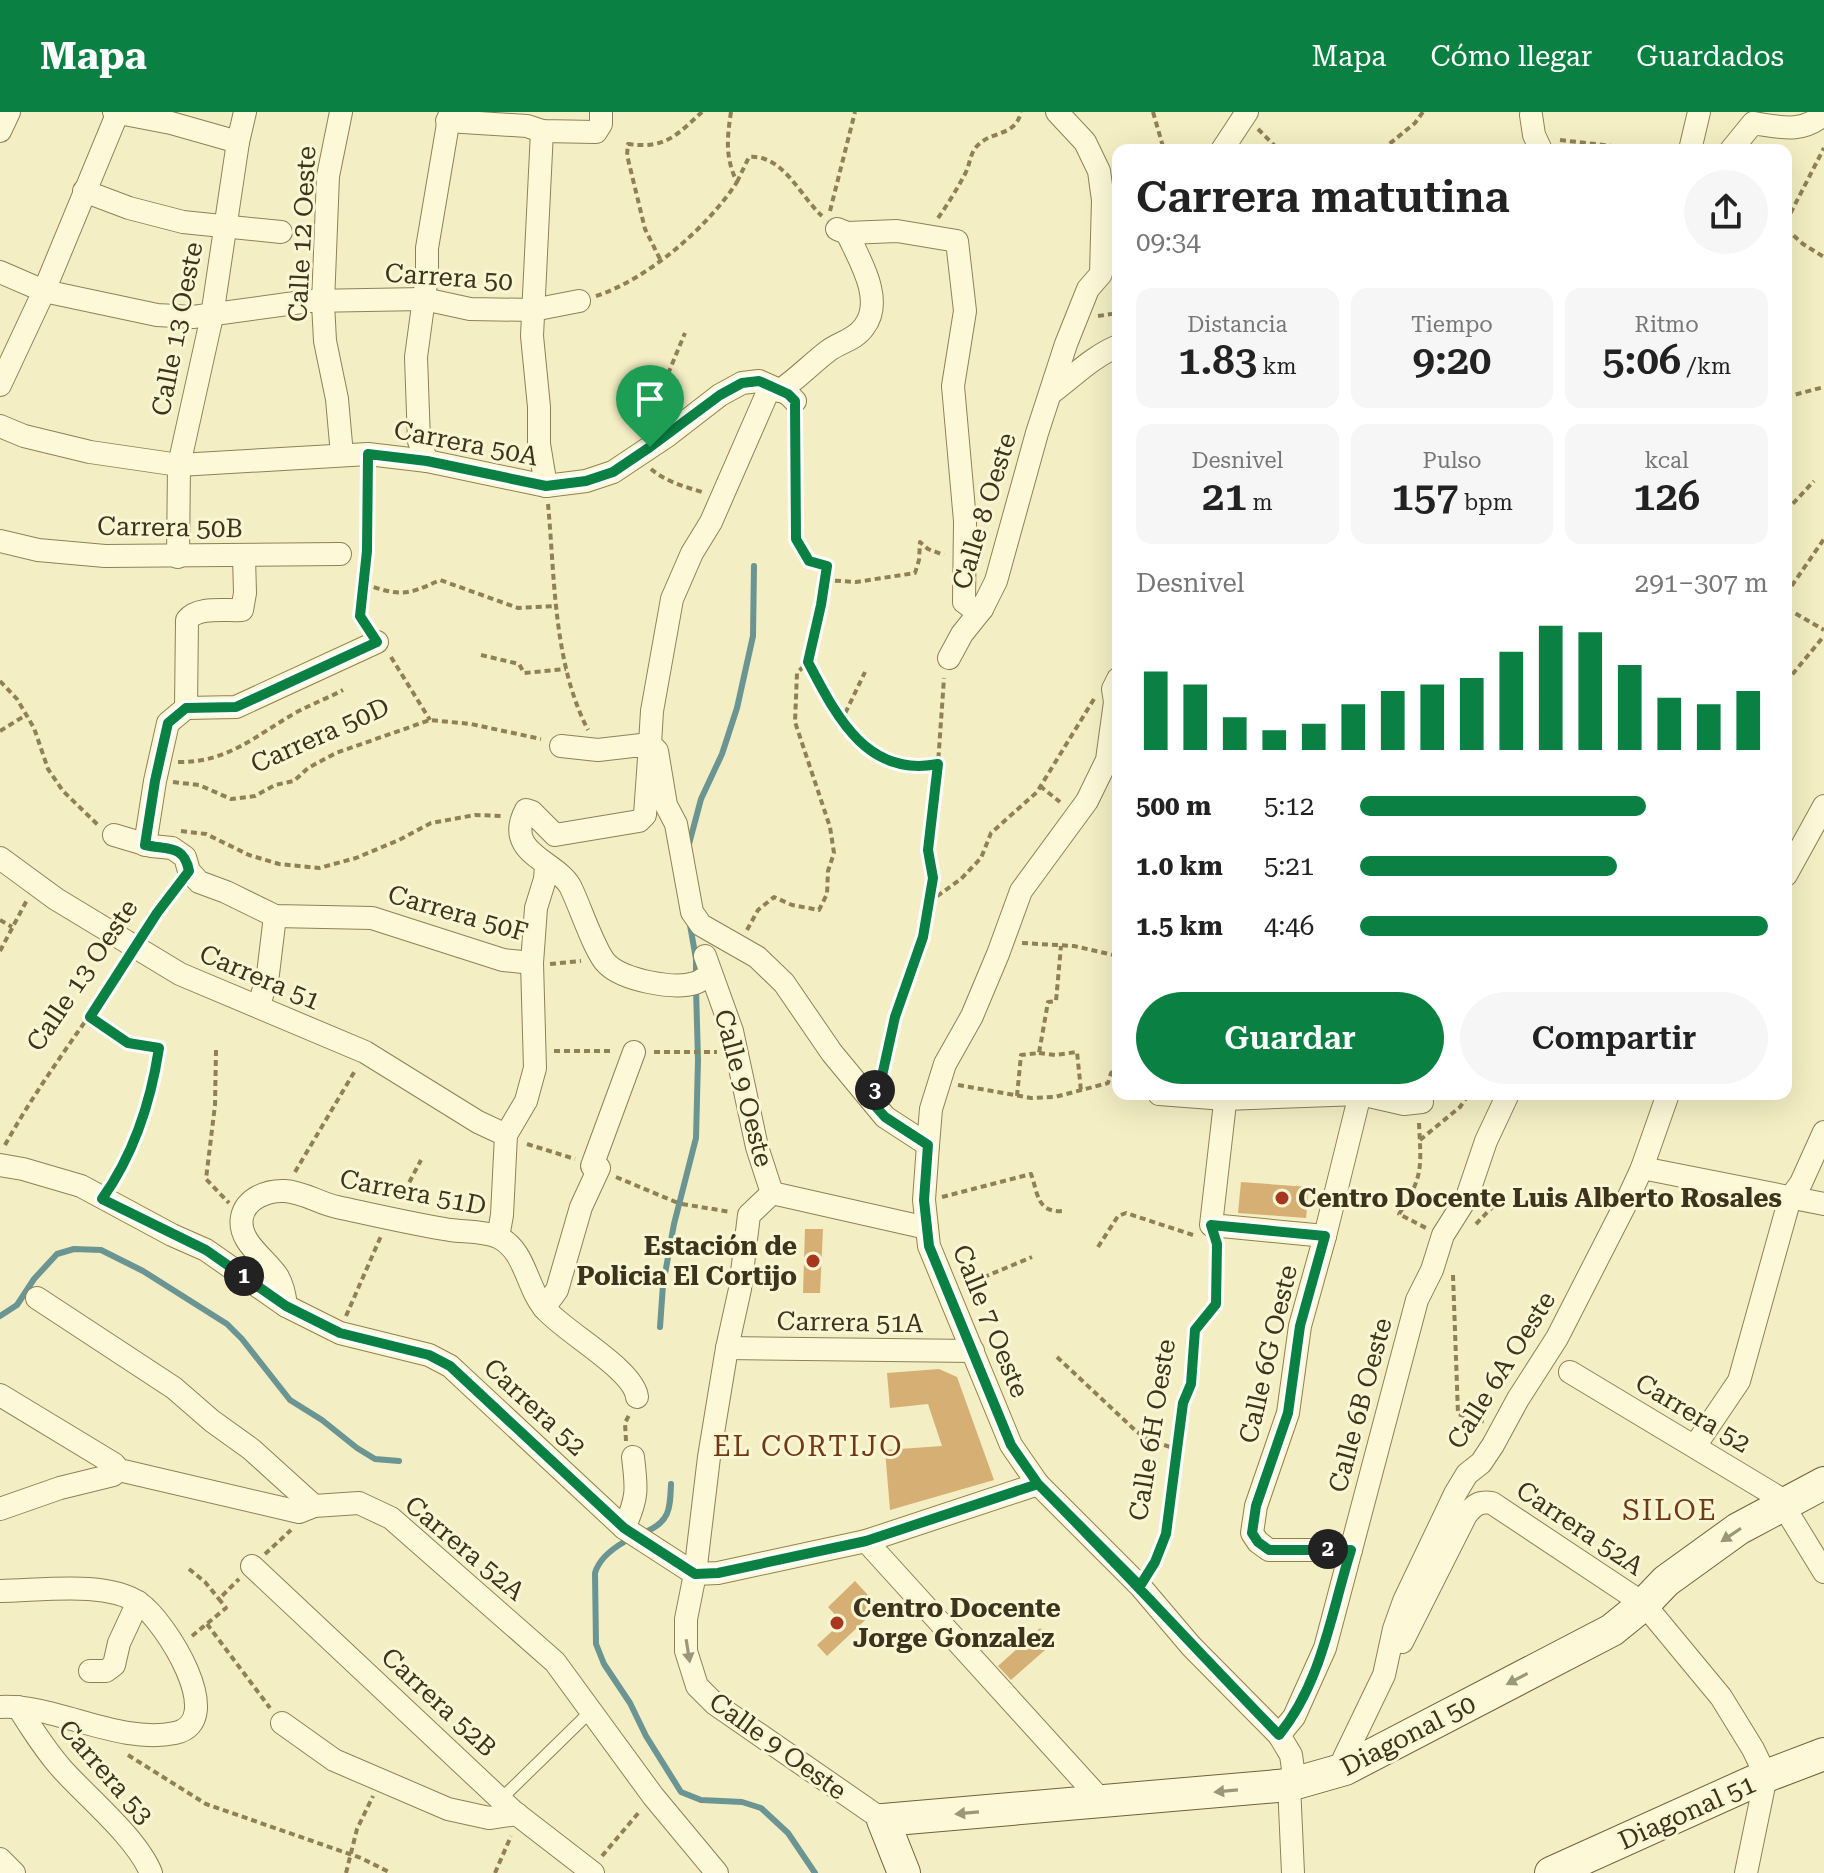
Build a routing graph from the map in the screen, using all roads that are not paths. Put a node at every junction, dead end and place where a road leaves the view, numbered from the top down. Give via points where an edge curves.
1 (9, 112) edge
2 (116, 112) edge
3 (245, 112) edge
4 (341, 112) edge
5 (1057, 112) edge
6 (1699, 112) edge
7 (1246, 114) edge
8 (1824, 114) edge
9 (448, 116) edge
10 (1743, 117) edge
11 (601, 118) edge
12 (0, 131) edge
13 (542, 131) junction
14 (238, 142) junction
15 (1226, 144) edge
16 (1691, 144) edge
17 (1733, 144) edge
18 (84, 191) junction
19 (225, 227) junction
20 (281, 232) dead end
21 (1112, 264) edge
22 (0, 272) edge
23 (1101, 274) junction
24 (44, 291) junction
25 (424, 299) junction
26 (579, 301) road end
27 (323, 303) junction
28 (533, 310) junction
29 (212, 316) junction
30 (1069, 338) junction
31 (1112, 349) edge
32 (1095, 356) junction
33 (0, 385) edge
34 (781, 393) junction
35 (1051, 393) junction
36 (0, 426) edge
37 (342, 455) junction
38 (427, 461) junction
39 (179, 465) junction
40 (546, 486) junction
41 (0, 541) edge
42 (340, 554) dead end
43 (178, 557) junction
44 (244, 557) junction
45 (973, 606) junction
46 (377, 642) road end
47 (949, 658) road end
48 (186, 708) junction
49 (1112, 724) edge
50 (650, 744) junction
51 (561, 746) road end
52 (1822, 815) edge
53 (114, 835) road end
54 (147, 838) junction
55 (0, 858) edge
56 (1792, 865) edge
57 (546, 867) junction
58 (275, 916) junction
59 (532, 963) junction
60 (259, 1006) junction
61 (634, 1052) dead end
62 (1225, 1100) edge
63 (1359, 1100) edge
64 (1386, 1100) edge
65 (1505, 1100) edge
66 (1658, 1100) edge
67 (1422, 1102) road end
68 (1824, 1132) edge
69 (506, 1135) junction
70 (928, 1145) junction
71 (0, 1165) edge
72 (1642, 1168) junction
73 (772, 1193) junction
74 (1790, 1198) junction
75 (1824, 1204) edge
76 (927, 1228) junction
77 (1325, 1236) junction
78 (498, 1237) junction
79 (37, 1298) dead end
80 (286, 1306) junction
81 (544, 1308) junction
82 (727, 1348) junction
83 (973, 1351) junction
84 (1570, 1372) dead end
85 (0, 1395) edge
86 (637, 1397) road end
87 (1695, 1446) junction
88 (633, 1457) road end
89 (119, 1470) junction
90 (1824, 1483) edge
91 (1038, 1484) junction
92 (1485, 1502) joint
93 (314, 1506) junction
94 (1784, 1506) junction
95 (0, 1509) edge
96 (624, 1528) junction
97 (866, 1541) junction
98 (1351, 1550) junction
99 (252, 1566) dead end
100 (1824, 1572) edge
101 (695, 1574) junction
102 (0, 1591) edge
103 (138, 1602) junction
104 (1644, 1604) junction
105 (90, 1671) dead end
106 (1384, 1675) junction
107 (9, 1707) edge
108 (590, 1712) junction
109 (282, 1723) road end
110 (1279, 1735) junction
111 (1824, 1754) edge
112 (1345, 1769) junction
113 (1766, 1776) junction
114 (1289, 1785) junction
115 (1102, 1801) junction
116 (509, 1807) junction
117 (883, 1820) junction
118 (0, 1859) edge
119 (1594, 1863) edge
120 (591, 1872) edge
121 (14, 1873) edge
122 (151, 1873) edge
123 (717, 1873) edge
124 (904, 1873) edge
125 (1293, 1873) edge
126 (1551, 1873) edge
127 (1746, 1873) edge

1 - 12 street
2 - 14 street
2 - 18 street
3 - 14 street, Calle 13 Oeste
4 - 27 street, Calle 12 Oeste via 322,237
5 - 23 street via 1085,142 1099,171
6 - 16 street
7 - 15 street
8 - 10 street via 1805,128
9 - 13 street
9 - 25 street
10 - 17 street
11 - 13 street via 596,132
13 - 28 street
14 - 19 street, Calle 13 Oeste
18 - 19 street via 183,222
18 - 24 street
19 - 20 street
19 - 29 street, Calle 13 Oeste
21 - 23 street
22 - 24 street, Carrera 50
23 - 30 street, Calle 8 Oeste via 1088,289
24 - 29 street, Carrera 50 via 157,315
24 - 33 street
25 - 27 street, Carrera 50
25 - 28 street, Carrera 50 via 470,309
25 - 38 street via 416,389 419,441
26 - 28 street, Carrera 50
27 - 29 street, Carrera 50 via 276,304
27 - 37 street, Calle 12 Oeste
28 - 40 street
29 - 39 street, Calle 13 Oeste
30 - 32 street
30 - 35 street, Calle 8 Oeste
31 - 32 street
32 - 35 street
34 - 40 street, Carrera 50A via 759,381 742,383 613,472
34 - 45 street via 830,349 851,339 871,314 873,300 842,231 897,231 957,241 965,311 953,386 964,556
34 - 50 street via 720,498 672,599
35 - 45 street, Calle 8 Oeste via 996,581
36 - 39 street, Carrera 50A via 90,452
37 - 38 street, Carrera 50A
37 - 39 street, Carrera 50A
38 - 40 street, Carrera 50A
39 - 43 street, Calle 13 Oeste
41 - 43 street, Carrera 50B via 92,555
42 - 44 street, Carrera 50B
43 - 44 street, Carrera 50B
44 - 48 street via 242,610 201,611 187,620
45 - 47 street, Calle 8 Oeste
46 - 48 street via 236,707
48 - 54 street via 168,723
49 - 70 street, Calle 7 Oeste via 1107,760 1077,816 1021,891 972,1016 945,1064 931,1109
50 - 51 street via 598,750
50 - 57 street via 645,815 639,821 555,835 524,815 519,833
50 - 70 street via 657,751 666,805 676,824 692,912 701,925 757,957 784,983 885,1117
52 - 56 street
53 - 54 street, Carrera 50F
54 - 58 street, Carrera 50F via 185,857 199,882
55 - 60 street, Carrera 51 via 36,887 180,974
57 - 59 street
57 - 73 street, Calle 9 Oeste via 568,884 607,964 649,982 694,984 708,965 732,1031
58 - 59 street, Carrera 50F via 372,918 503,960
58 - 60 street
59 - 69 street via 535,1068 526,1101
60 - 69 street, Carrera 51 via 365,1052
61 - 81 street via 557,1290
62 - 77 street via 1207,1232
63 - 77 street, Calle 6G Oeste
64 - 67 street
65 - 98 street, Calle 6B Oeste via 1467,1197 1443,1235 1417,1300
66 - 72 street, Calle 6A Oeste
68 - 74 street
69 - 78 street
70 - 76 street, Calle 7 Oeste
71 - 80 street, Carrera 52 via 81,1186 206,1250
72 - 74 street
72 - 106 street, Calle 6A Oeste via 1576,1304 1481,1463 1455,1494 1404,1601
73 - 76 street
73 - 82 street, Calle 9 Oeste via 749,1215
74 - 75 street
74 - 87 street via 1739,1381
76 - 83 street, Calle 7 Oeste via 929,1246
77 - 98 street, Calle 6G Oeste via 1300,1326 1288,1413 1252,1533 1269,1550
78 - 80 street, Carrera 51D via 389,1218 290,1192 263,1193 242,1215 242,1231 278,1277
78 - 81 street, Carrera 51D via 515,1250
79 - 93 street via 174,1388
80 - 96 street, Carrera 52 via 336,1331 429,1355 450,1366
81 - 86 street, Carrera 51D via 634,1383
82 - 83 street, Carrera 51A
82 - 101 street, Calle 9 Oeste
83 - 91 street, Calle 7 Oeste via 1011,1445
84 - 87 street, Carrera 52
85 - 89 street
87 - 94 street, Carrera 52 via 1765,1488
88 - 96 street via 635,1504
89 - 93 street via 299,1512
89 - 95 street
90 - 94 street, Diagonal 50
91 - 97 street
91 - 110 street, Calle 7 Oeste
92 - 104 street, Carrera 52A
92 - 106 street, Calle 6A Oeste via 1466,1515
93 - 108 street, Carrera 52A via 359,1503 391,1518 555,1662
94 - 100 street, Carrera 52
94 -> 104 street, Diagonal 50 via 1738,1529 1666,1581
96 - 101 street, Carrera 52
97 - 101 street
97 - 115 street
98 - 110 street, Calle 6B Oeste via 1325,1648 1294,1717
99 - 116 street, Carrera 52B
101 -> 117 street, Calle 9 Oeste via 686,1651 697,1686 715,1704
102 - 103 street via 95,1590
103 - 105 street via 114,1665
103 - 107 street via 177,1646 196,1701 192,1722 178,1733 152,1735
104 -> 112 street, Diagonal 50 via 1612,1630
104 - 113 street, Carrera 52A via 1721,1697
106 - 112 street, Calle 6A Oeste via 1344,1758
107 - 122 street, Carrera 53 via 129,1841
108 - 116 lane
108 - 123 street, Carrera 52A
109 - 116 street via 334,1760 448,1809 489,1818
110 - 114 street, Calle 7 Oeste via 1291,1755
111 - 113 street, Diagonal 51
112 - 114 street, Diagonal 50
113 - 119 street, Diagonal 51
113 - 127 street
114 -> 115 street, Diagonal 50
114 - 125 street, Calle 7 Oeste
115 -> 117 street, Diagonal 50
116 - 120 street, Carrera 52B
117 - 124 street
118 - 121 street
119 - 126 street, Diagonal 51

